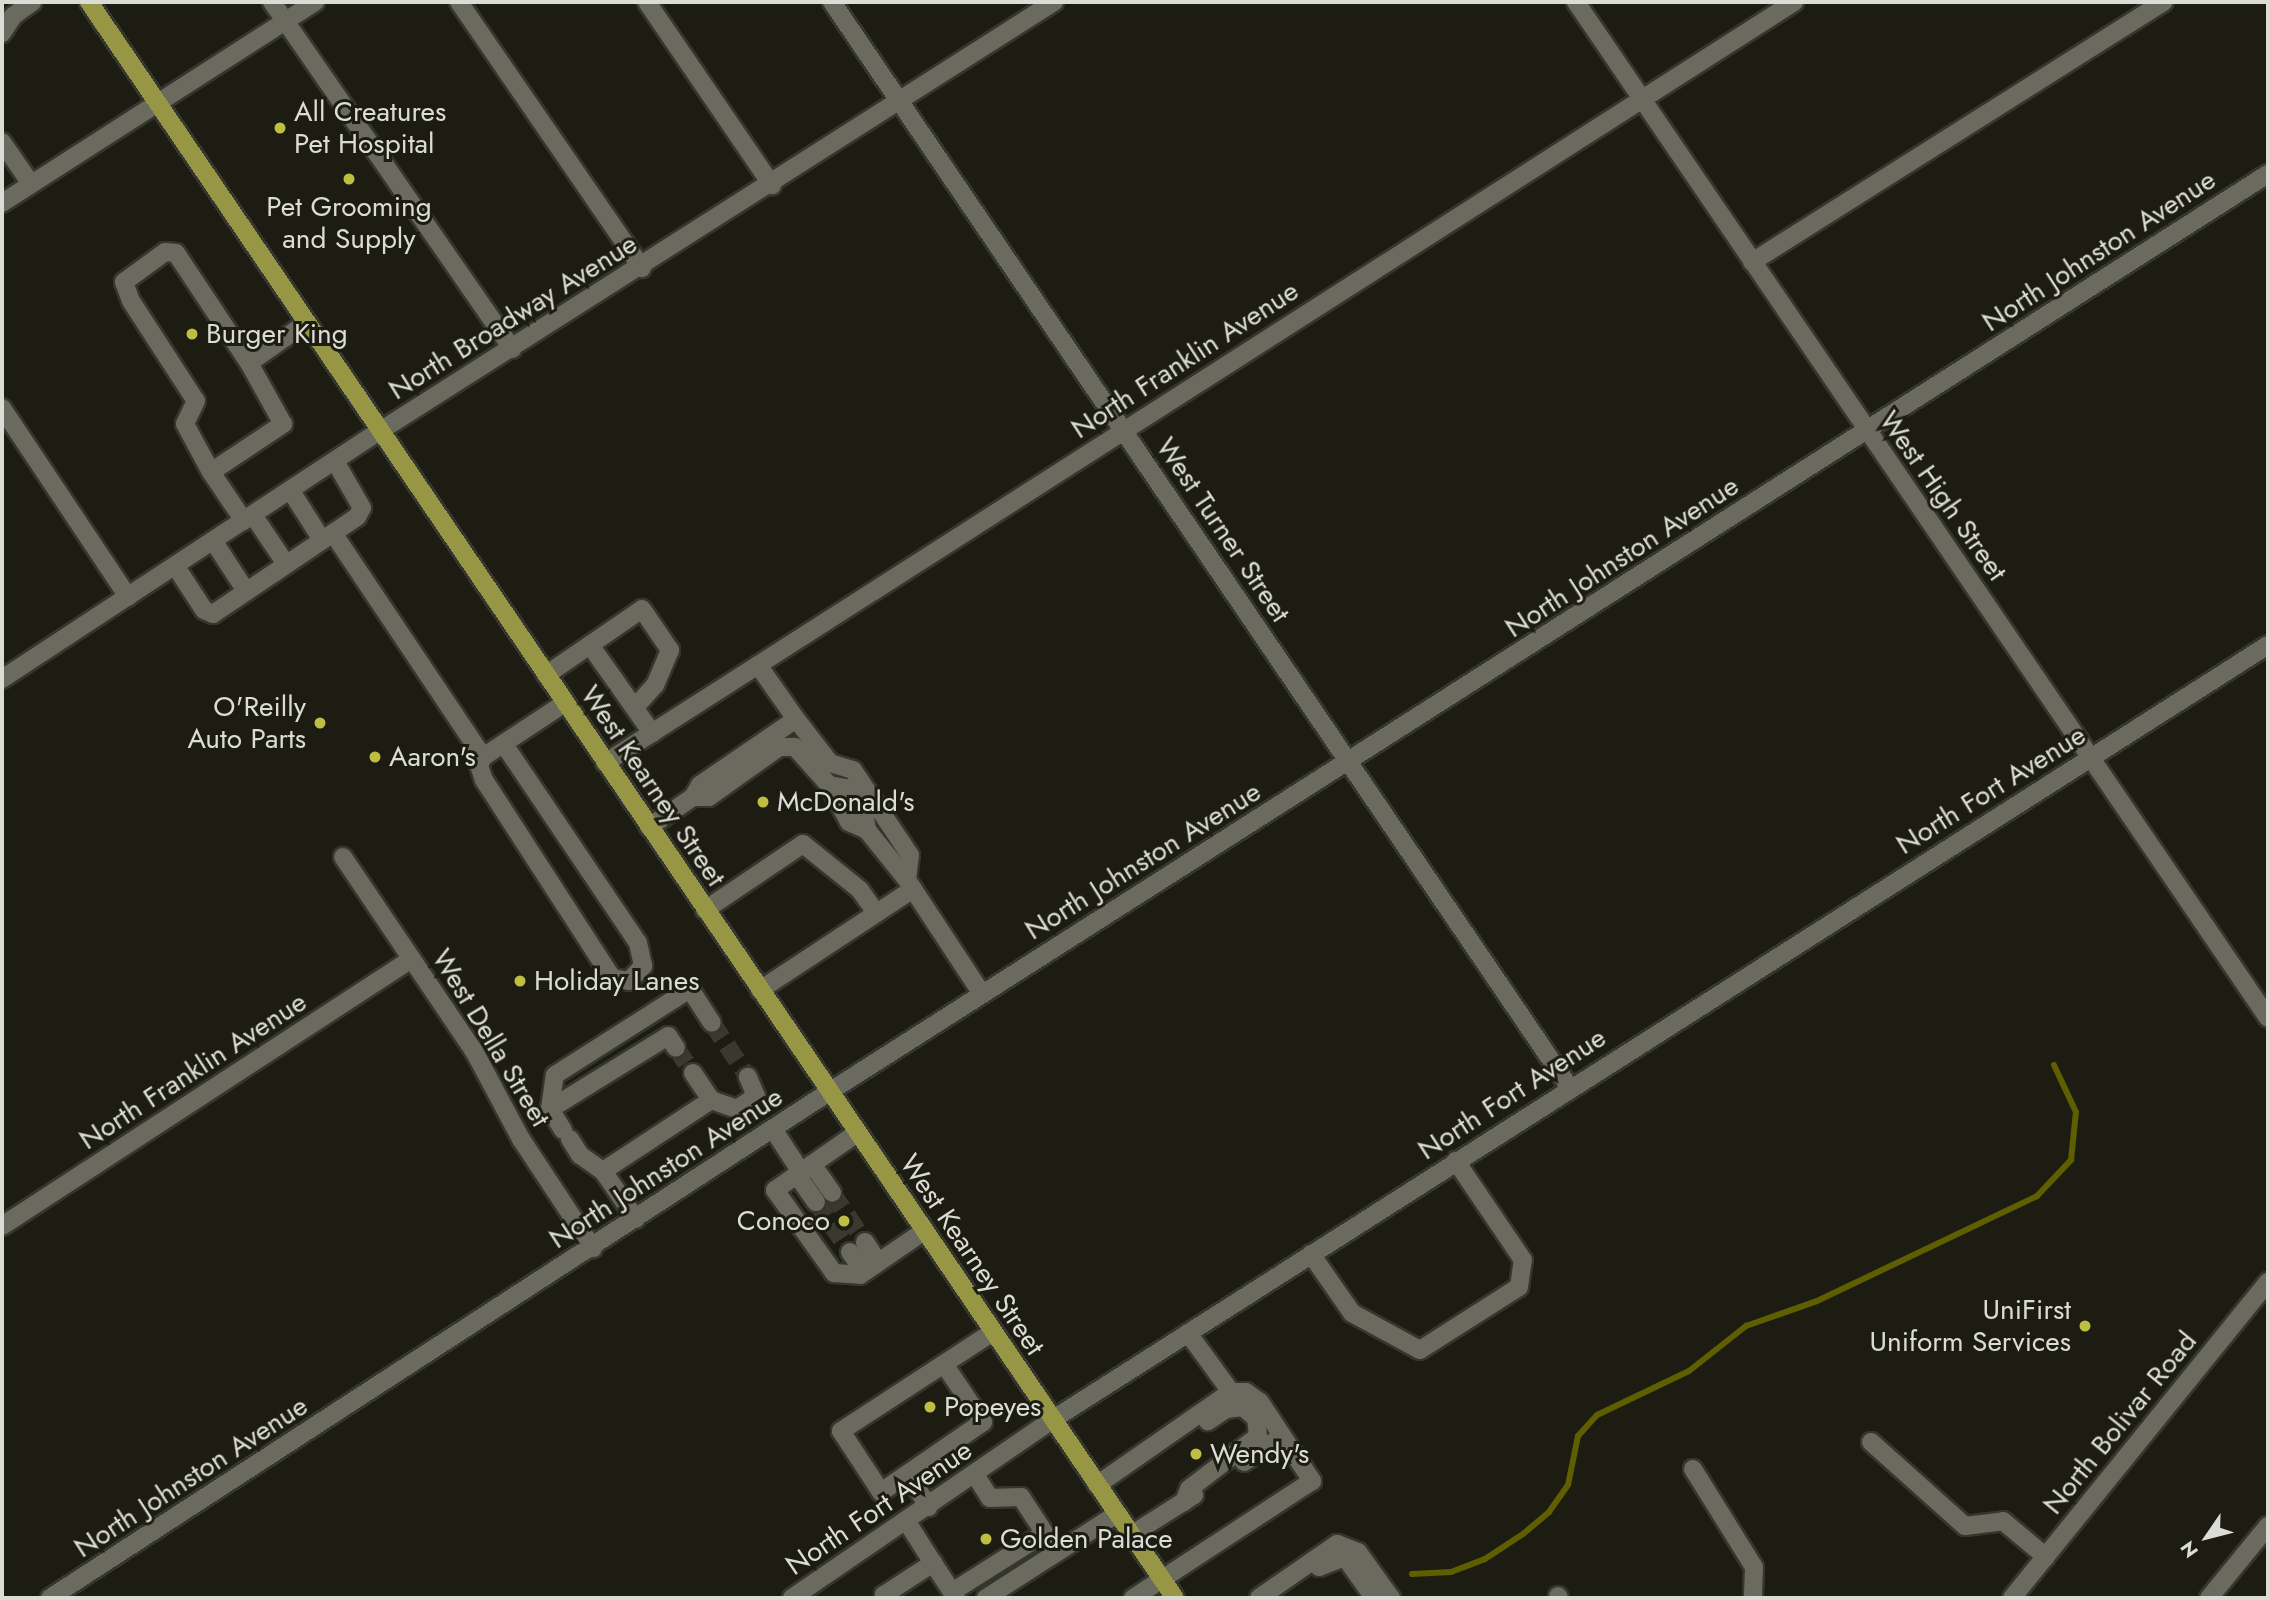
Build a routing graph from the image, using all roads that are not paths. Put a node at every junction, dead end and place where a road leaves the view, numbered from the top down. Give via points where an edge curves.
1 (32, 2) edge
2 (89, 2) edge
3 (272, 2) edge
4 (315, 2) edge
5 (459, 2) edge
6 (647, 2) edge
7 (832, 2) edge
8 (1054, 2) edge
9 (1576, 2) edge
10 (1794, 2) edge
11 (2164, 2) edge
12 (285, 21) junction
13 (2, 33) edge
14 (1642, 100) junction
15 (156, 102) junction
16 (901, 102) junction
17 (2, 142) edge
18 (2268, 174) edge
19 (31, 184) junction
20 (772, 185) junction
21 (2, 203) edge
22 (1752, 262) junction
23 (642, 268) junction
24 (306, 323) junction
25 (512, 349) junction
26 (249, 363) junction
27 (2, 408) edge
28 (1124, 430) junction
29 (380, 431) junction
30 (1866, 431) junction
31 (335, 461) junction
32 (211, 472) junction
33 (291, 491) junction
34 (249, 518) junction
35 (327, 537) junction
36 (214, 542) junction
37 (286, 564) junction
38 (176, 567) junction
39 (246, 591) junction
40 (128, 597) junction
41 (593, 642) junction
42 (2268, 645) edge
43 (758, 664) junction
44 (546, 675) junction
45 (2, 679) edge
46 (565, 703) junction
47 (635, 707) junction
48 (796, 719) junction
49 (652, 733) junction
50 (504, 744) junction
51 (482, 757) junction
52 (2091, 757) junction
53 (1349, 762) junction
54 (605, 763) junction
55 (693, 797) junction
56 (649, 827) junction
57 (343, 857) dead end
58 (910, 885) junction
59 (705, 910) junction
60 (876, 913) junction
61 (412, 959) junction
62 (760, 990) junction
63 (982, 994) junction
64 (2268, 1018) edge
65 (712, 1023) tunnel mouth
66 (676, 1048) dead end
67 (692, 1073) tunnel mouth
68 (748, 1077) tunnel mouth
69 (1570, 1088) junction
70 (829, 1092) junction
71 (711, 1100) junction
72 (550, 1109) junction
73 (773, 1129) junction
74 (857, 1133) junction
75 (1456, 1161) junction
76 (803, 1170) junction
77 (603, 1171) junction
78 (832, 1193) tunnel mouth
79 (816, 1202) tunnel mouth
80 (636, 1219) junction
81 (2, 1226) edge
82 (924, 1231) junction
83 (858, 1247) tunnel mouth
84 (593, 1248) junction
85 (1311, 1254) junction
86 (871, 1267) junction
87 (2268, 1282) edge
88 (993, 1332) junction
89 (1188, 1333) junction
90 (944, 1364) junction
91 (1231, 1392) junction
92 (1052, 1420) junction
93 (1281, 1437) junction
94 (1871, 1442) dead end
95 (1156, 1444) junction
96 (1693, 1469) dead end
97 (908, 1474) junction
98 (975, 1476) junction
99 (1097, 1485) junction
100 (1184, 1502) junction
101 (929, 1507) junction
102 (1117, 1514) junction
103 (907, 1522) junction
104 (2268, 1526) edge
105 (1045, 1533) junction
106 (1131, 1535) junction
107 (1057, 1552) junction
108 (2046, 1557) junction
109 (933, 1563) junction
110 (1162, 1579) junction
111 (954, 1595) edge
112 (51, 1598) edge
113 (792, 1598) edge
114 (886, 1598) edge
115 (986, 1598) edge
116 (1133, 1598) edge
117 (1175, 1598) edge
118 (1259, 1598) edge
119 (1271, 1598) edge
120 (1374, 1598) edge
121 (1391, 1598) edge
122 (1753, 1598) edge
123 (2012, 1598) edge
124 (2208, 1598) edge

1 - 13 street via 13,16
2 - 15 main road, West Kearney Street
3 - 12 street
4 - 12 street
5 - 23 street
6 - 20 street
7 - 16 street, West Turner Street
8 - 16 street, North Broadway Avenue
9 - 14 street, West High Street
10 - 14 street, North Franklin Avenue
11 - 22 street
12 - 15 street
12 - 25 street
14 - 22 street, West High Street
14 - 28 street, North Franklin Avenue
15 - 19 street
15 - 24 main road, West Kearney Street
16 - 20 street, North Broadway Avenue
16 - 28 street, West Turner Street
17 - 19 street
18 - 30 street, North Johnston Avenue
19 - 21 street
20 - 23 street, North Broadway Avenue
22 - 30 street, West High Street
23 - 25 street, North Broadway Avenue
24 - 26 street
24 - 29 main road, West Kearney Street
25 - 29 street, North Broadway Avenue
26 - 32 street via 283,424
26 - 32 street via 176,253 165,252 124,282 131,301 196,401 185,424
27 - 40 street
28 - 43 street, North Franklin Avenue
28 - 53 street, West Turner Street
29 - 31 street, North Broadway Avenue
29 - 44 main road, West Kearney Street
30 - 52 street, West High Street
30 - 53 street, North Johnston Avenue
31 - 33 street, North Broadway Avenue
31 - 35 street via 362,508
32 - 34 street
33 - 34 street, North Broadway Avenue
33 - 35 street
34 - 36 street, North Broadway Avenue
34 - 37 street
35 - 37 street
35 - 51 street
36 - 38 street, North Broadway Avenue
36 - 39 street
37 - 39 street
38 - 39 street via 204,610 213,614
38 - 40 street, North Broadway Avenue
40 - 45 street, North Broadway Avenue
41 - 44 street
41 - 47 street
41 - 47 street via 642,609 670,650 655,685
42 - 52 street, North Fort Avenue
43 - 48 street
43 - 49 street, North Franklin Avenue
44 - 46 main road, West Kearney Street
46 - 50 street
46 - 54 main road, West Kearney Street
47 - 49 street
48 - 55 street via 700,785
48 - 58 street via 830,763 853,770 910,855
49 - 54 street, North Franklin Avenue
50 - 51 street
50 - 51 street via 643,955 637,975 620,982 612,978 484,780 479,765
52 - 64 street, West High Street
52 - 69 street, North Fort Avenue
53 - 63 street, North Johnston Avenue
53 - 69 street, West Turner Street
54 - 56 main road, West Kearney Street
55 - 56 street
55 - 58 street via 709,796 779,747 795,747 830,785 849,822 867,830
56 - 59 main road, West Kearney Street
57 - 61 street, West Della Street
58 - 60 street
58 - 63 street
59 - 60 street via 803,844 860,890
59 - 62 main road, West Kearney Street
60 - 62 street
61 - 81 street, North Franklin Avenue
61 - 84 street, West Della Street
62 - 70 main road, West Kearney Street
63 - 70 street, North Johnston Avenue
65 - 72 street via 690,989 555,1074
66 - 72 street via 668,1035
67 - 71 street
68 - 71 street via 756,1097 737,1109
69 - 75 street, North Fort Avenue
70 - 73 street, North Johnston Avenue
70 - 74 main road, West Kearney Street
71 - 77 street
72 - 77 street via 580,1155
73 - 76 street
73 - 80 street, North Johnston Avenue
74 - 76 street
74 - 82 main road, West Kearney Street
75 - 85 street, North Fort Avenue
75 - 85 street via 1523,1260 1519,1286 1508,1294 1420,1350 1352,1313
76 - 78 street
76 - 79 street
76 - 86 street via 775,1190 834,1273
77 - 80 street
80 - 84 street, North Johnston Avenue
82 - 86 street
82 - 88 main road, West Kearney Street
83 - 86 street
84 - 112 street, North Johnston Avenue
85 - 89 street, North Fort Avenue
87 - 108 street, North Bolivar Road
88 - 90 street
88 - 92 main road, West Kearney Street
89 - 91 street
89 - 92 street, North Fort Avenue
90 - 97 street via 983,1422
90 - 97 street via 841,1431 881,1492
91 - 93 street via 1246,1392 1260,1402
91 - 95 street
92 - 98 street, North Fort Avenue
92 - 99 main road, West Kearney Street
93 - 100 street
93 - 110 street via 1312,1481
94 - 108 street via 1965,1527 2003,1521
95 - 99 street
95 - 100 street via 1177,1440 1226,1409 1243,1407 1256,1418 1258,1436 1189,1489
96 - 122 street via 1754,1567
97 - 101 street
98 - 101 street, North Fort Avenue
98 - 105 street via 990,1498 1021,1497
99 - 102 main road, West Kearney Street
100 - 106 street
101 - 103 street, North Fort Avenue
102 - 106 main road, West Kearney Street
102 - 107 street
103 - 109 street
103 - 113 street, North Fort Avenue
104 - 124 street
105 - 107 street
105 - 111 street
106 - 110 main road, West Kearney Street
107 - 115 street
108 - 123 street, North Bolivar Road
109 - 111 street
109 - 114 street via 884,1595
110 - 116 street
110 - 117 main road, West Kearney Street
118 - 121 street via 1337,1544 1358,1552
119 - 120 street via 1337,1556 1355,1565

